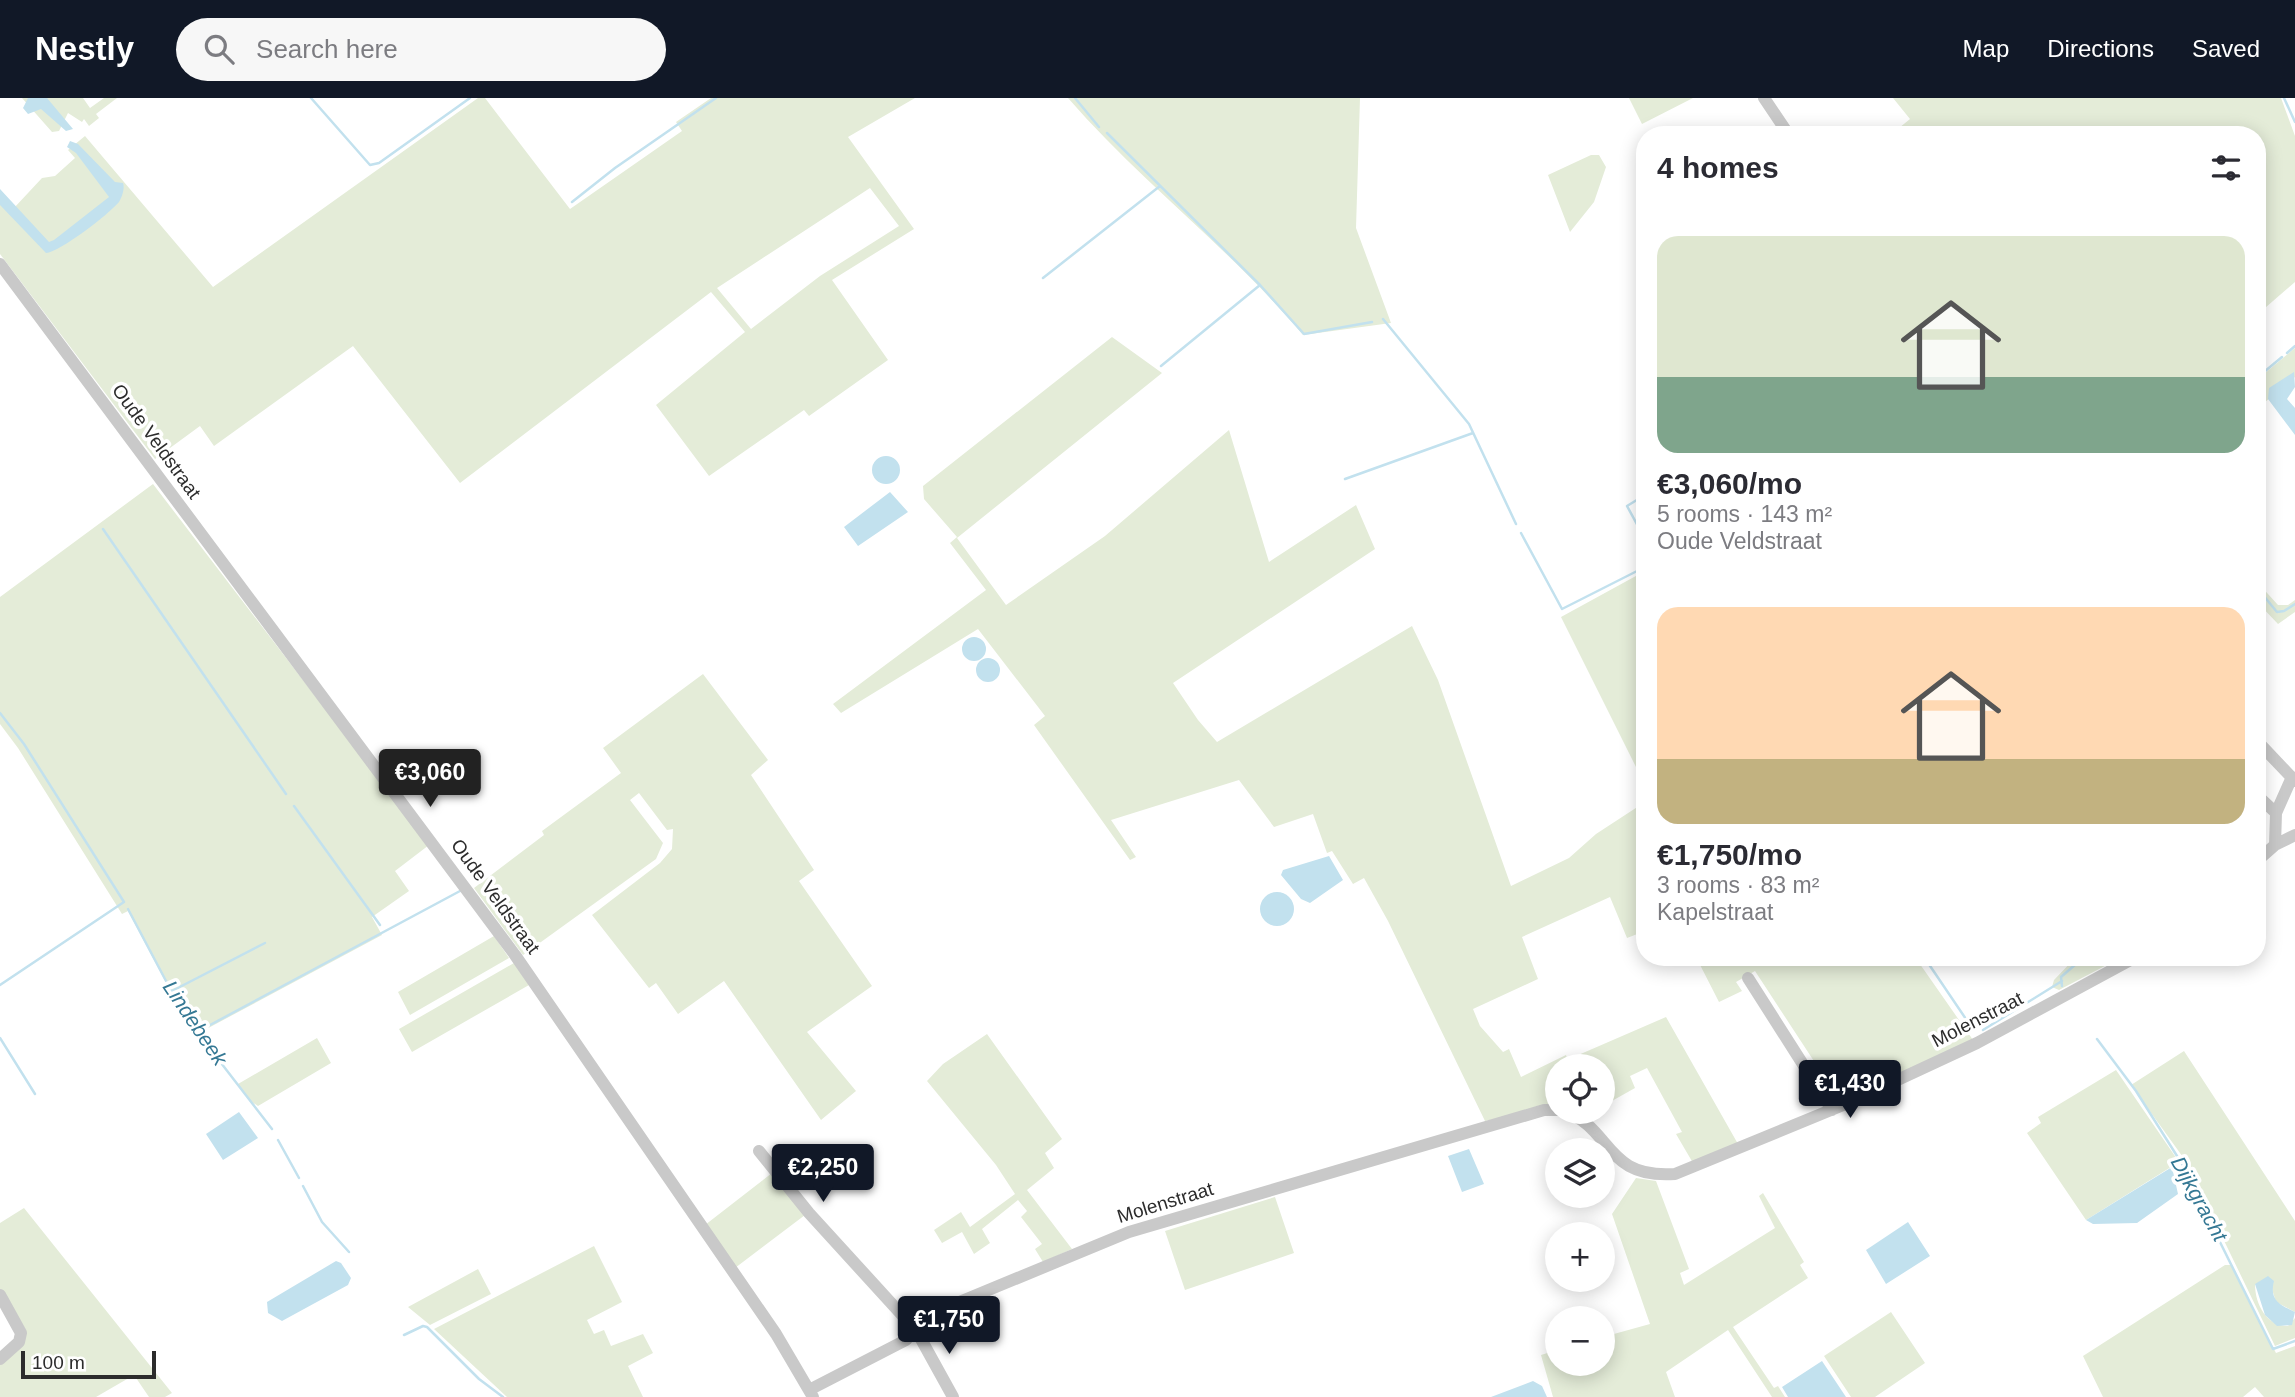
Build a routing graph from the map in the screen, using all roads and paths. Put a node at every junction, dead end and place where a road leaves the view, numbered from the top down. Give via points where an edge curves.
1 (1764, 98) edge
2 (1783, 126) edge
3 (0, 264) edge
4 (2266, 750) edge
5 (2293, 779) edge
6 (2266, 804) edge
7 (2276, 813) junction
8 (2295, 835) edge
9 (2275, 845) junction
10 (2266, 853) edge
11 (2119, 966) edge
12 (1748, 978) dead end
13 (1545, 1110) edge
14 (1832, 1110) junction
15 (1583, 1124) edge
16 (759, 1150) dead end
17 (0, 1295) edge
18 (919, 1326) junction
19 (0, 1359) edge
20 (811, 1394) edge
21 (953, 1397) edge

1 - 2 street
3 - 20 street, Oude Veldstraat via 515,955 776,1334
4 - 5 street
5 - 7 street
6 - 7 street
7 - 9 street
8 - 9 street
9 - 10 street
11 - 14 street, Molenstraat via 1977,1043
12 - 14 street
13 - 18 street, Molenstraat via 1129,1231 945,1308
14 - 15 street, Molenstraat via 1688,1171 1661,1175 1633,1171
16 - 18 street via 809,1213 902,1315
17 - 19 street via 21,1333 19,1342
18 - 20 street, Molenstraat via 906,1340
18 - 21 street

